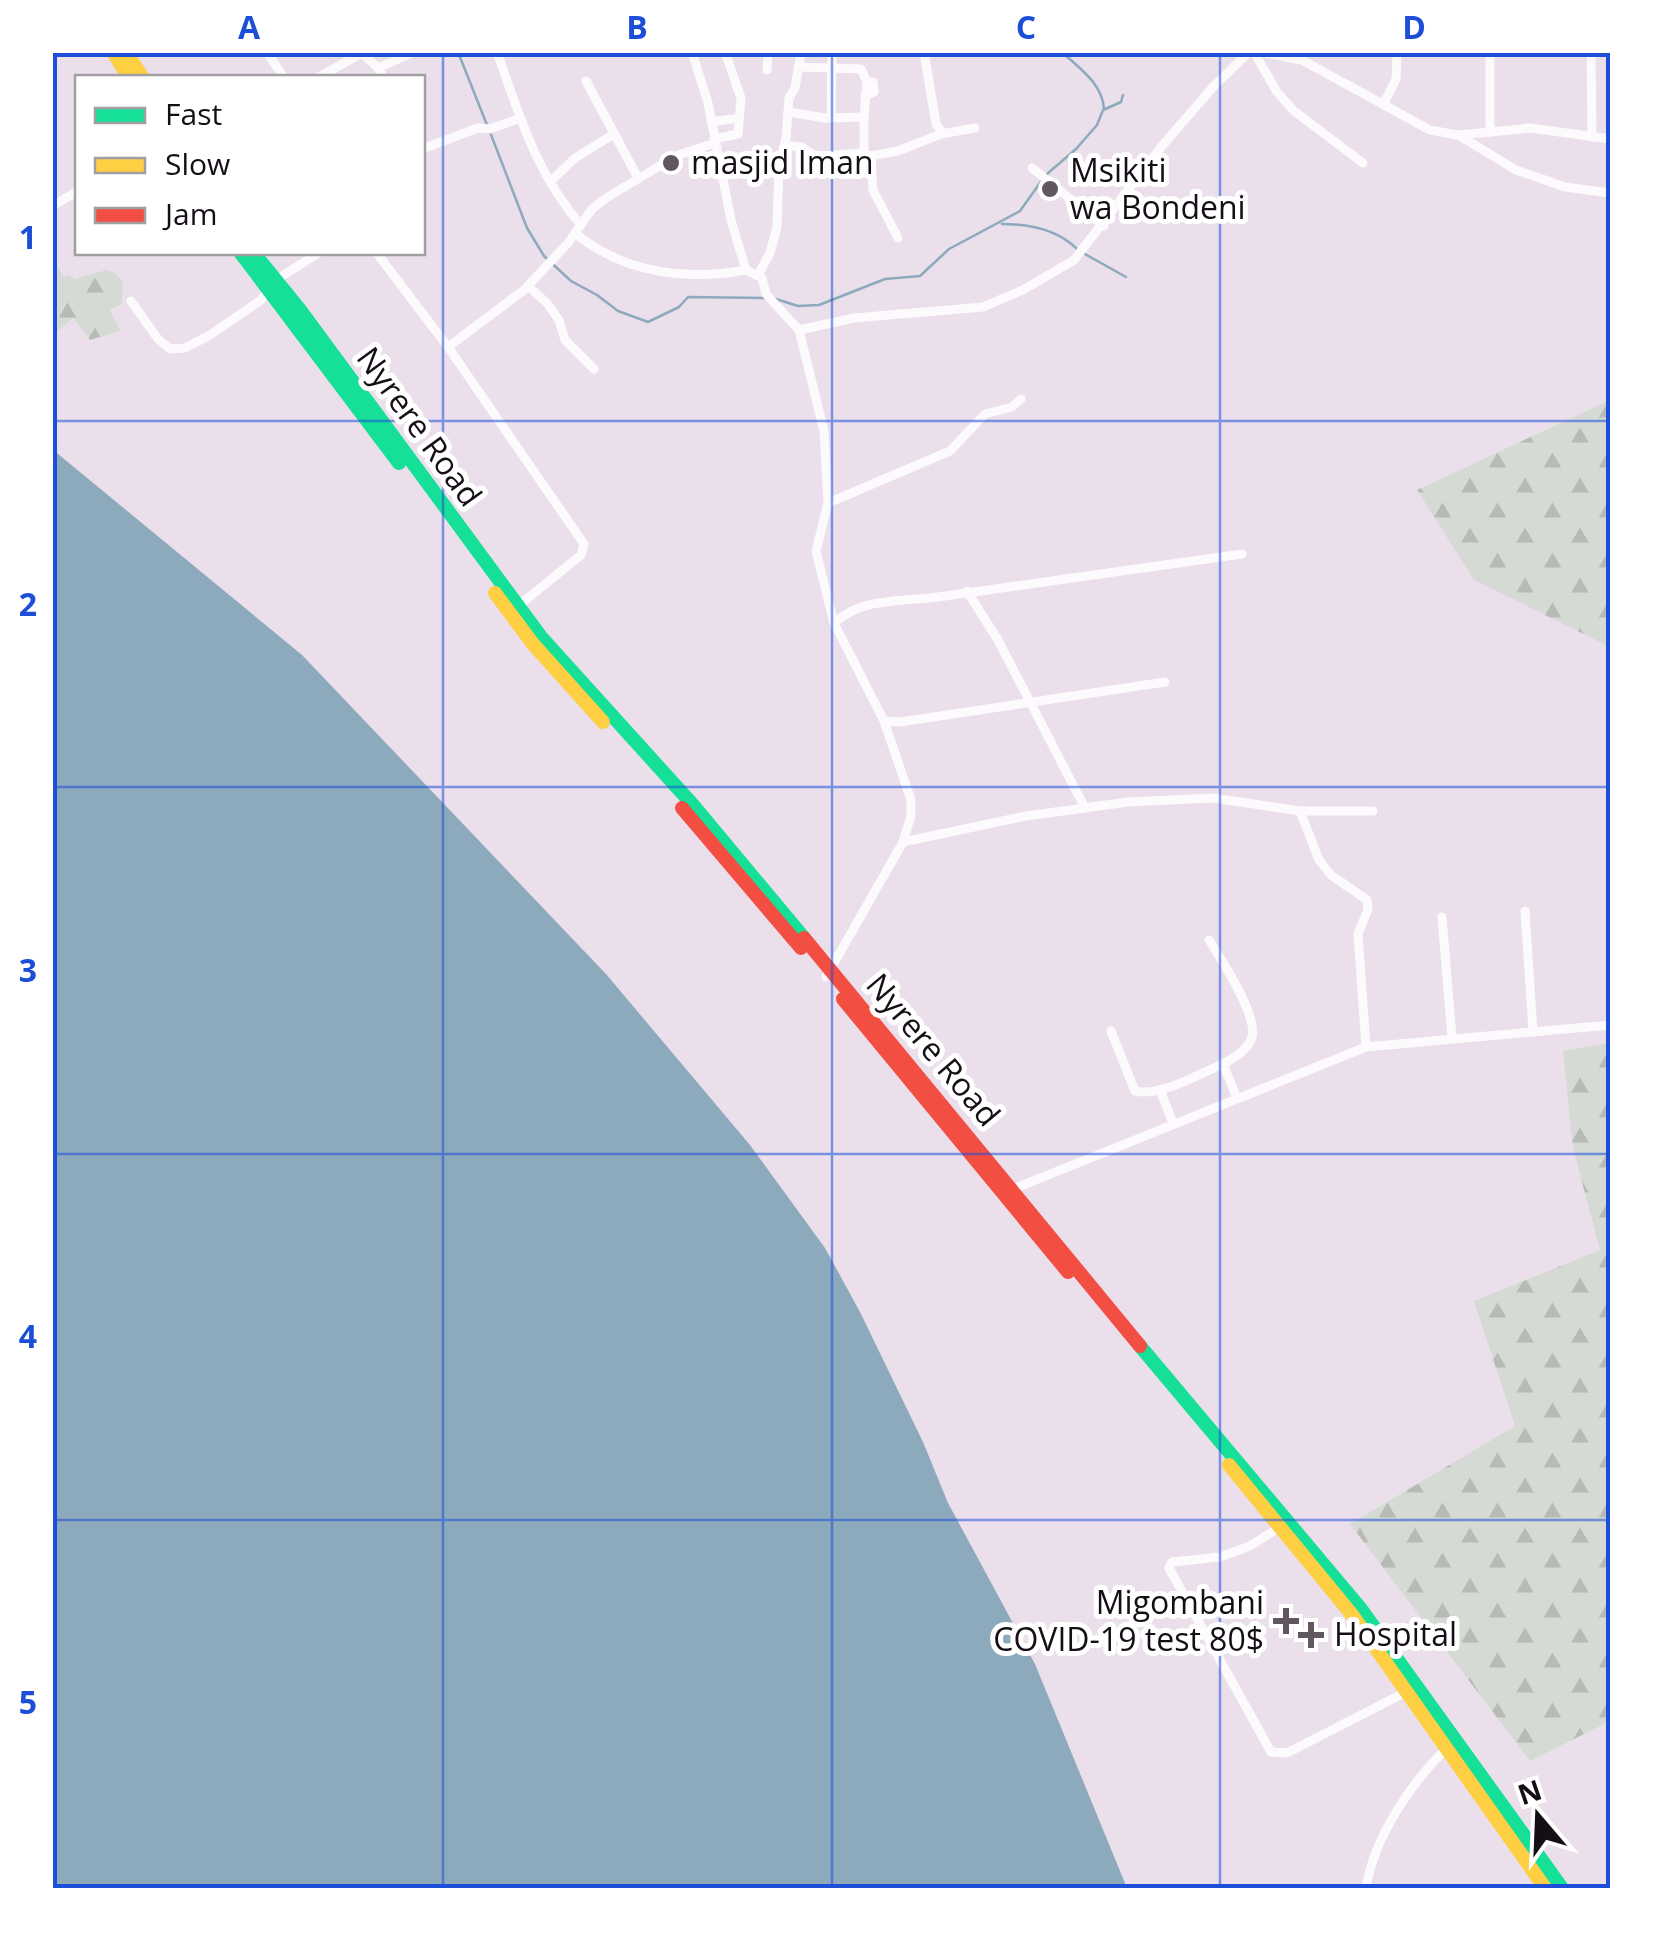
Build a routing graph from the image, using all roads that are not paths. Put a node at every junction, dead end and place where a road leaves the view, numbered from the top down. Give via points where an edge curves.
1 (113, 52) edge
2 (126, 52) edge
3 (267, 52) edge
4 (414, 52) edge
5 (497, 52) edge
6 (692, 52) edge
7 (724, 52) edge
8 (768, 52) edge
9 (800, 52) edge
10 (832, 52) edge
11 (924, 52) edge
12 (1397, 52) edge
13 (1490, 52) edge
14 (1592, 52) edge
15 (1260, 53) edge
16 (798, 67) junction
17 (832, 68) junction
18 (767, 70) dead end
19 (381, 72) edge
20 (128, 75) edge
21 (140, 75) edge
22 (282, 75) edge
23 (322, 75) edge
24 (586, 81) dead end
25 (1384, 103) junction
26 (788, 112) junction
27 (864, 117) junction
28 (740, 118) junction
29 (832, 118) junction
30 (518, 119) junction
31 (711, 122) junction
32 (975, 128) dead end
33 (1490, 132) junction
34 (614, 134) junction
35 (943, 134) junction
36 (1458, 135) junction
37 (1592, 137) junction
38 (1610, 139) edge
39 (714, 141) junction
40 (785, 145) junction
41 (425, 148) edge
42 (867, 155) junction
43 (1363, 163) dead end
44 (1032, 168) dead end
45 (638, 178) junction
46 (551, 181) junction
47 (75, 192) edge
48 (1610, 193) edge
49 (52, 206) edge
50 (1104, 226) junction
51 (578, 229) junction
52 (898, 238) dead end
53 (243, 255) edge
54 (255, 255) edge
55 (316, 255) edge
56 (378, 255) edge
57 (746, 270) junction
58 (758, 275) junction
59 (272, 284) junction
60 (528, 286) junction
61 (131, 301) dead end
62 (799, 330) junction
63 (448, 348) junction
64 (594, 370) dead end
65 (1022, 400) dead end
66 (828, 503) junction
67 (1242, 554) dead end
68 (967, 591) junction
69 (516, 607) junction
70 (834, 623) junction
71 (1165, 682) dead end
72 (1028, 702) junction
73 (884, 721) junction
74 (1085, 808) junction
75 (1300, 811) junction
76 (1373, 811) dead end
77 (904, 842) junction
78 (1526, 910) dead end
79 (1442, 917) dead end
80 (1209, 940) dead end
81 (828, 973) junction
82 (1610, 1025) edge
83 (1111, 1032) dead end
84 (1533, 1032) junction
85 (1452, 1037) junction
86 (1366, 1047) junction
87 (1223, 1064) junction
88 (1160, 1090) junction
89 (1237, 1098) junction
90 (1173, 1123) junction
91 (1013, 1189) junction
92 (1285, 1524) junction
93 (1406, 1692) junction
94 (1450, 1744) junction
95 (1366, 1888) edge
96 (1545, 1888) edge
97 (1562, 1888) edge

1 - 20 main road
2 - 21 main road
3 - 22 street
4 - 19 street
5 - 30 street
6 - 31 street
7 - 28 street
8 - 18 street
9 - 16 street
10 - 17 street
11 - 35 street
12 - 25 street via 1396,79
13 - 33 street
14 - 37 street
15 - 25 street via 1302,60
15 - 43 street via 1290,107
15 - 50 street via 1212,87
16 - 17 street
16 - 26 street
17 - 27 street via 861,69 867,82
17 - 29 street
19 - 23 street via 362,53
24 - 34 street
25 - 36 street via 1430,130
26 - 29 street
26 - 40 street
27 - 29 street
27 - 42 street
28 - 31 street
28 - 39 street via 737,136
30 - 41 street
30 - 46 street
31 - 39 street
32 - 35 street
33 - 36 street
33 - 37 street via 1530,128
34 - 45 street
34 - 46 street
35 - 42 street
36 - 48 street via 1516,170
37 - 38 street
39 - 45 street
39 - 57 street
40 - 42 street via 815,156
40 - 58 street via 777,227
42 - 52 street via 873,190
44 - 50 street
45 - 51 street via 606,198
46 - 51 street
47 - 49 street
50 - 62 street via 1079,255 983,307 854,318
51 - 57 street via 602,254 650,269 710,275
51 - 60 street
53 - 59 main road, Nyrere Road
54 - 59 main road, Nyrere Road
55 - 59 street
56 - 63 street
57 - 58 street
58 - 62 street
59 - 61 street via 251,307 185,348 170,348 158,338
59 - 69 main road, Nyrere Road
59 - 81 main road, Nyrere Road via 533,644
60 - 63 street
60 - 64 street
62 - 66 street via 824,431
63 - 69 street via 584,544 582,555
65 - 66 street via 985,414 950,450
66 - 70 street via 816,552
67 - 68 street
68 - 70 street via 883,601
68 - 72 street
69 - 81 main road, Nyrere Road via 693,805
70 - 73 street
71 - 72 street
72 - 73 street
72 - 74 street
73 - 77 street via 911,800
74 - 75 street via 1213,798
74 - 77 street
75 - 76 street
75 - 86 street via 1319,860 1367,900 1358,934
77 - 81 street
78 - 84 street
79 - 85 street
80 - 87 street via 1253,1028 1248,1046
81 - 91 main road, Nyrere Road
81 - 92 main road, Nyrere Road
82 - 84 street
83 - 88 street via 1135,1092
84 - 85 street
85 - 86 street
86 - 89 street
87 - 88 street
87 - 89 street
88 - 90 street
89 - 90 street
90 - 91 street
91 - 92 main road, Nyrere Road
92 - 93 main road, Nyrere Road
92 - 93 street via 1250,1546 1220,1557 1183,1559 1169,1568 1271,1752 1288,1753
92 - 94 main road, Nyrere Road via 1361,1609
93 - 94 main road, Nyrere Road
94 - 95 street via 1389,1827
94 - 96 main road, Nyrere Road
94 - 97 main road, Nyrere Road

